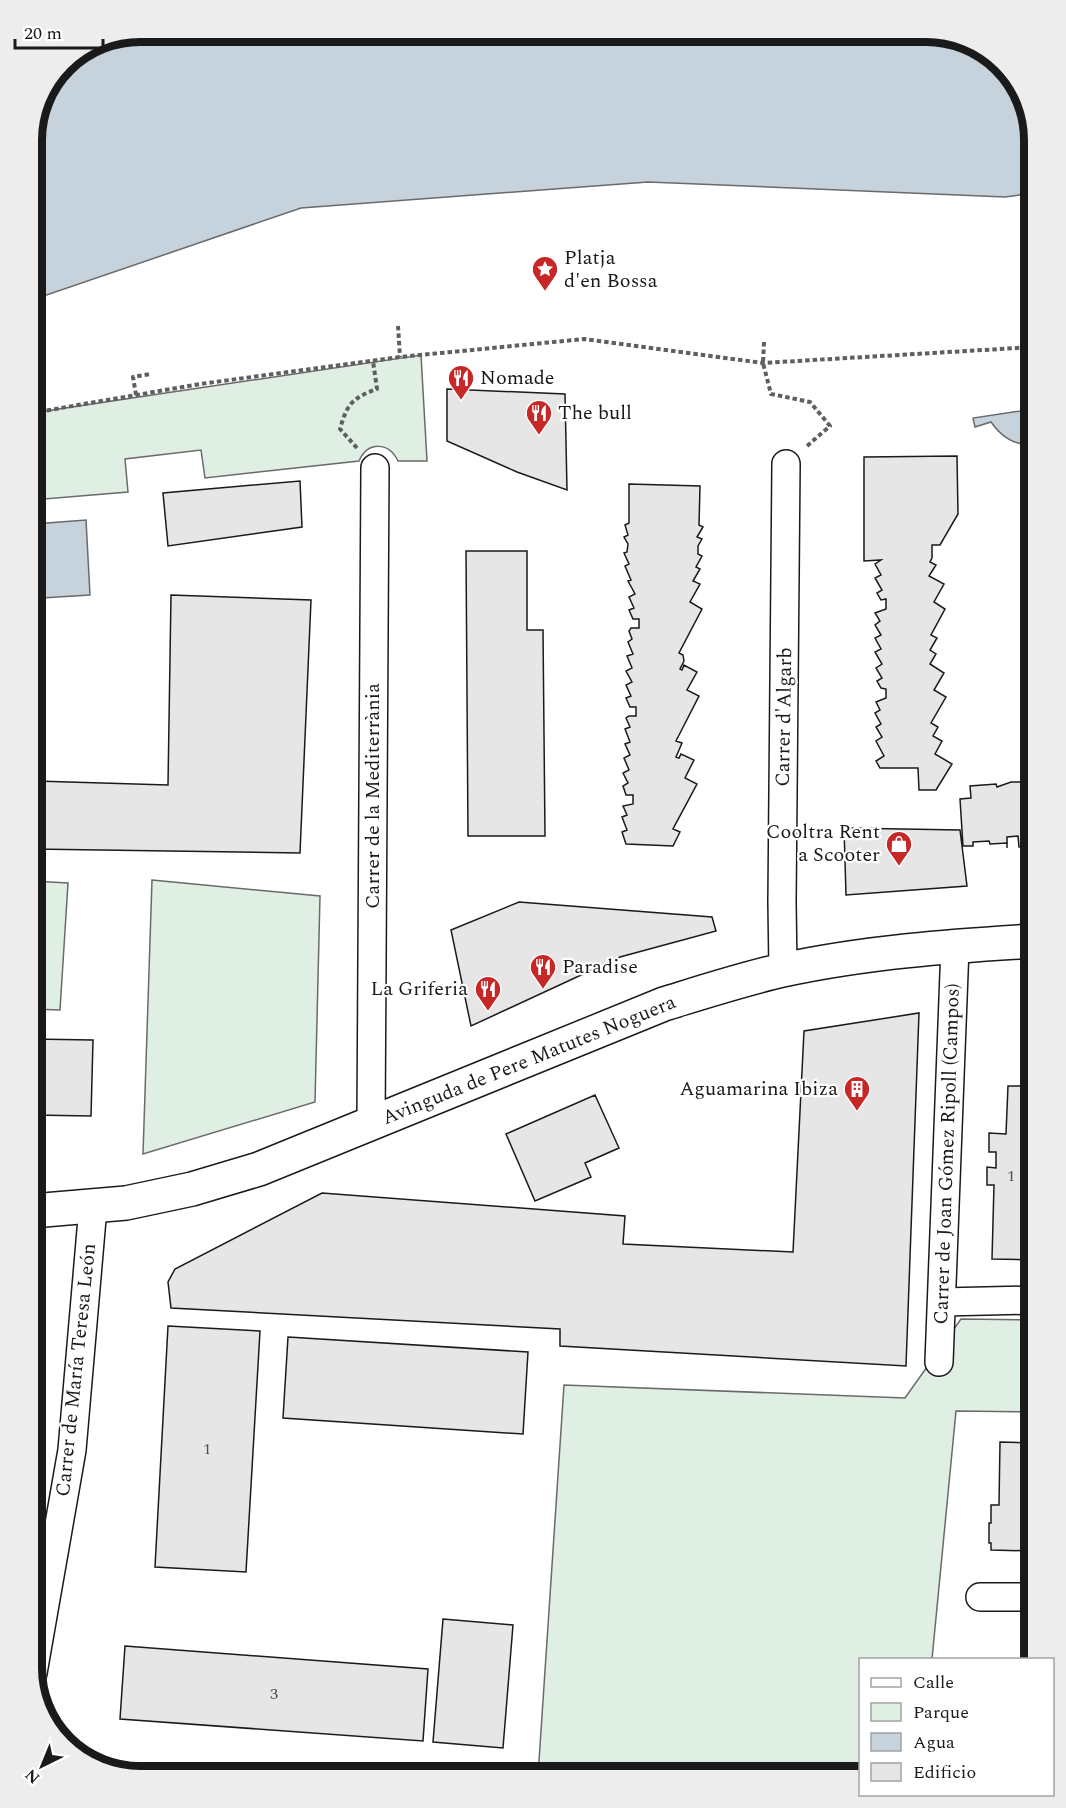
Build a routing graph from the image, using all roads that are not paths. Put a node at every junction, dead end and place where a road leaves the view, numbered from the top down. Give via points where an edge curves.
1 (786, 464) road end
2 (375, 468) road end
3 (1024, 942) edge
4 (954, 947) junction
5 (783, 970) junction
6 (371, 1123) junction
7 (93, 1207) junction
8 (42, 1210) edge
9 (1024, 1299) edge
10 (942, 1302) junction
11 (939, 1362) dead end
12 (980, 1597) dead end
13 (1024, 1597) edge
14 (42, 1622) edge

1 - 5 street, Carrer d'Algarb
2 - 6 street, Carrer de la Mediterrània
3 - 4 street, Avinguda de Pere Matutes Noguera
4 - 5 street, Avinguda de Pere Matutes Noguera via 899,951
4 - 10 street, Carrer de Joan Gómez Ripoll (Campos)
5 - 6 street, Avinguda de Pere Matutes Noguera via 664,1004
6 - 7 street, Avinguda de Pere Matutes Noguera via 259,1169 192,1190
7 - 8 street, Avinguda de Pere Matutes Noguera
7 - 14 street, Carrer de María Teresa León via 72,1450
9 - 10 street
10 - 11 street, Carrer de Joan Gómez Ripoll (Campos)
12 - 13 street

